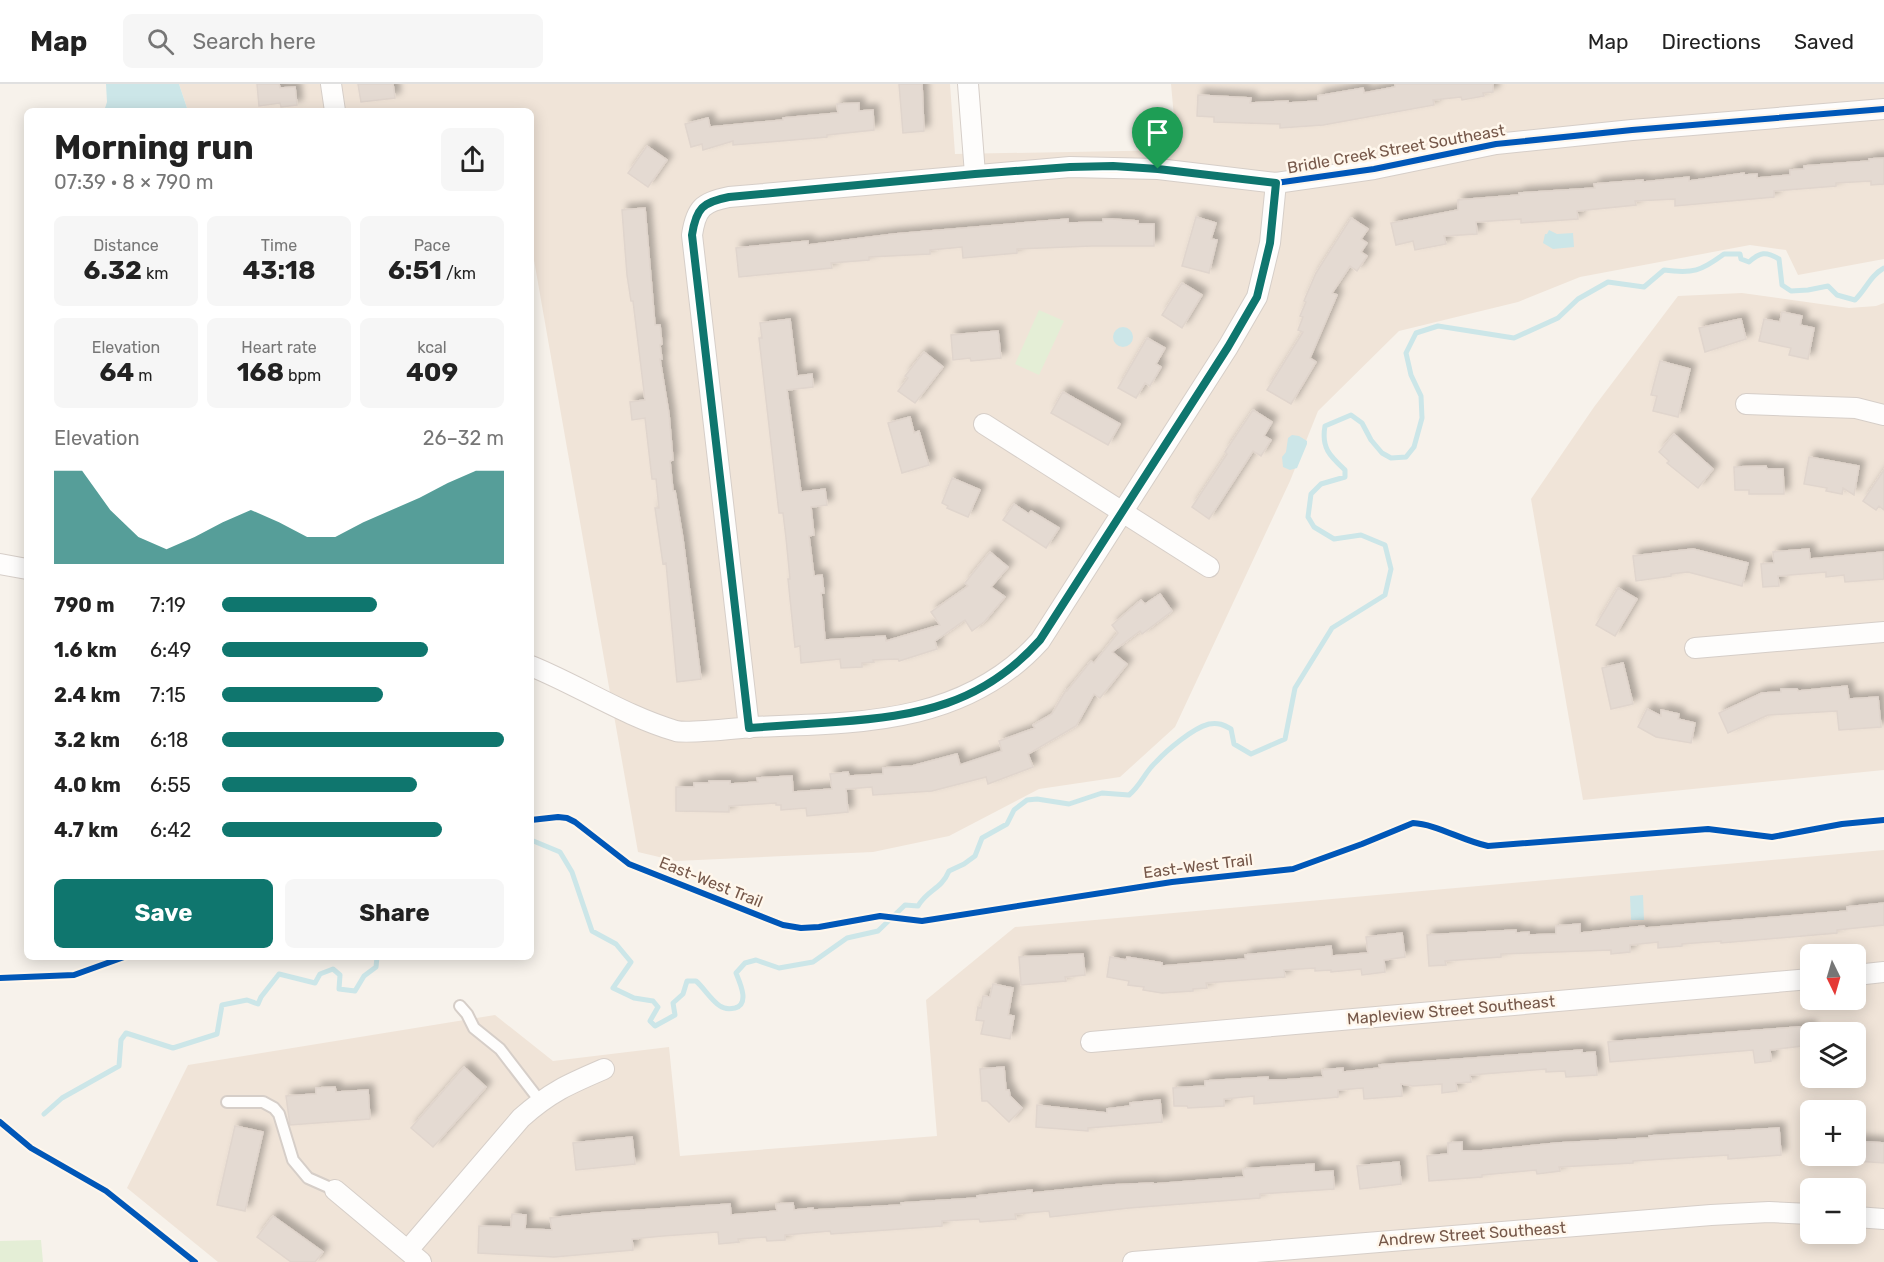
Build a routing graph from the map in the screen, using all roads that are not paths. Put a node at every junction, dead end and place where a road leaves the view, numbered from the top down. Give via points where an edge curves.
1 (331, 84) edge
2 (968, 84) edge
3 (335, 108) edge
4 (1884, 109) edge
5 (975, 174) junction
6 (1276, 183) junction
7 (1746, 404) dead end
8 (1884, 415) edge
9 (984, 424) dead end
10 (1122, 513) junction
11 (0, 564) edge
12 (1209, 567) dead end
13 (24, 568) edge
14 (1884, 632) edge
15 (1695, 648) dead end
16 (534, 667) edge
17 (749, 728) junction
18 (1884, 972) edge
19 (1866, 974) edge
20 (1800, 980) edge
21 (460, 1006) dead end
22 (1090, 1042) dead end
23 (604, 1069) dead end
24 (540, 1101) junction
25 (227, 1102) dead end
26 (335, 1190) joint
27 (1800, 1214) edge
28 (1866, 1218) edge
29 (1884, 1219) edge
30 (415, 1256) edge
31 (1247, 1257) edge
32 (1133, 1262) edge

1 - 3 street
2 - 5 street
4 - 6 street, Bridle Creek Street Southeast via 1496,144
5 - 6 street, Bridle Creek Street Southeast via 1113,166
5 - 17 street, Bridle Creek Street Southeast via 729,197 704,205 694,219 692,235
6 - 10 street via 1270,243 1257,297
7 - 8 street via 1856,408
9 - 10 street
10 - 12 street
10 - 17 street via 1040,640 1025,657 987,684 931,710 915,713
11 - 13 street
14 - 15 street
16 - 17 street via 679,732
18 - 19 street
20 - 22 street, Mapleview Street Southeast
21 - 24 lane via 474,1028 500,1049
23 - 24 street via 559,1088
24 - 30 street via 521,1118
25 - 26 lane via 263,1102 274,1108 293,1161 308,1178
26 - 30 street
27 - 31 street, Andrew Street Southeast via 1711,1215
28 - 29 street
31 - 32 street, Andrew Street Southeast

